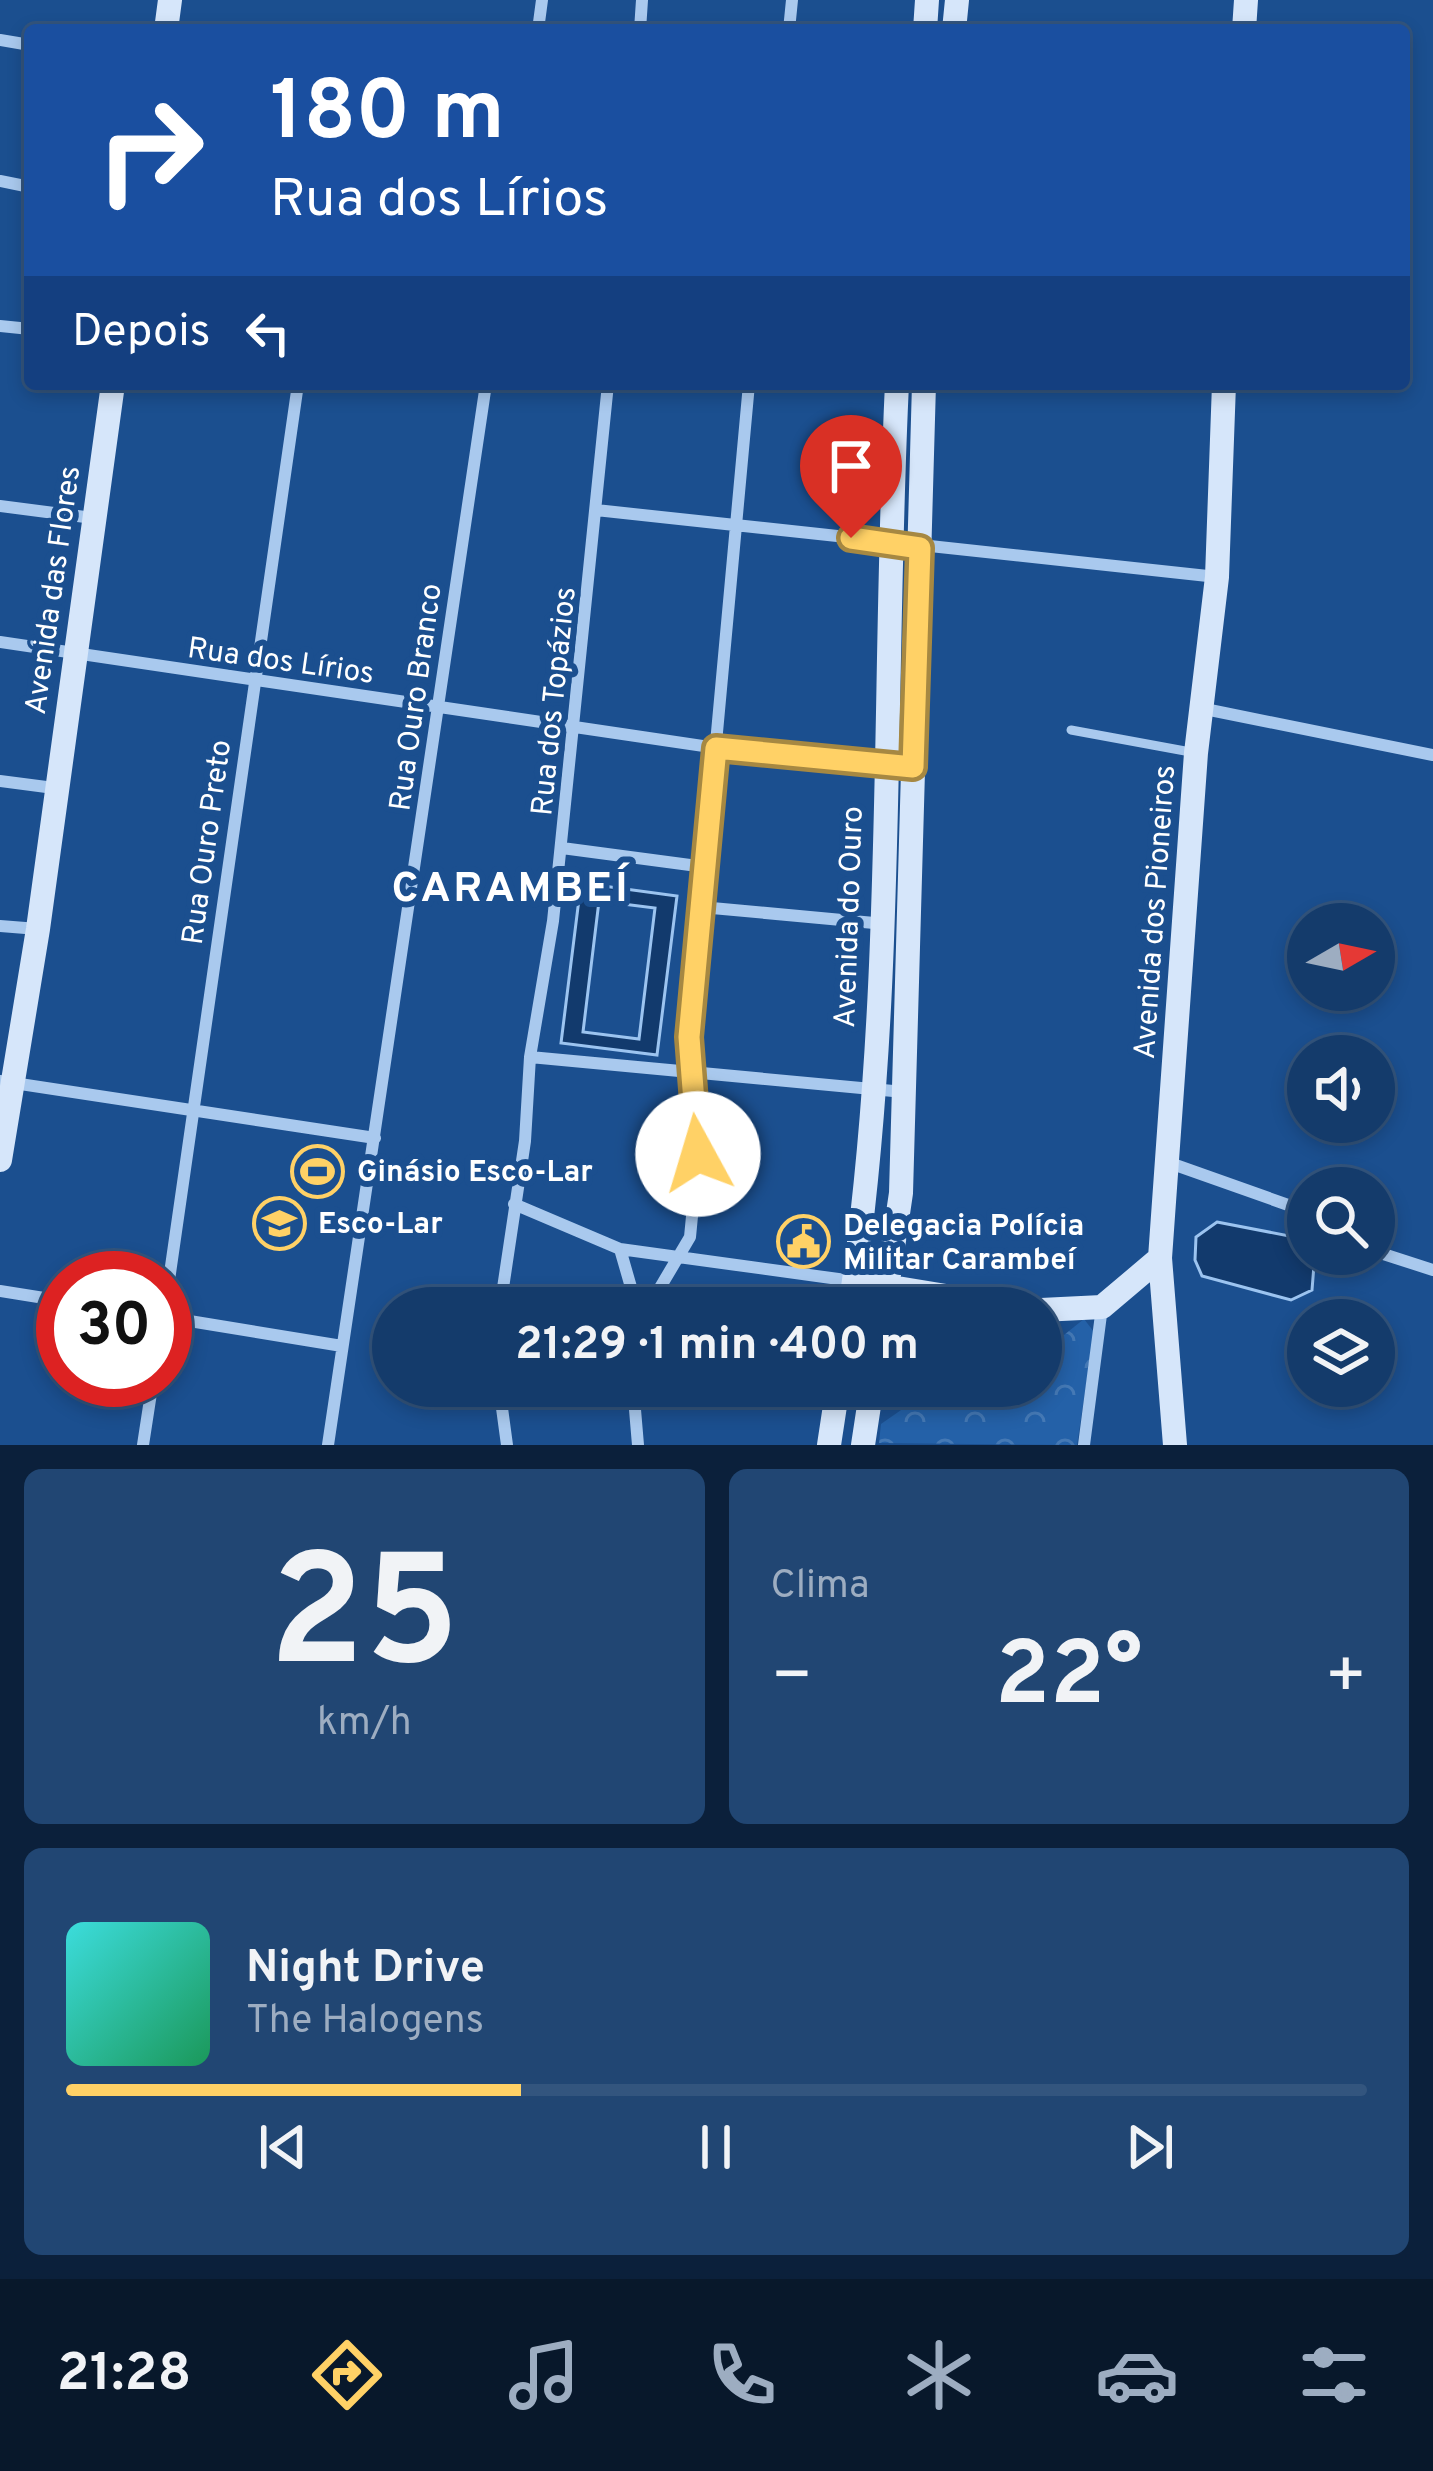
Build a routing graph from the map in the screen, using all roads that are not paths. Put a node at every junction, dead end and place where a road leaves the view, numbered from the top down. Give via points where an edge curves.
1 (112, 390) edge
2 (297, 390) edge
3 (485, 390) edge
4 (607, 390) edge
5 (748, 390) edge
6 (897, 390) edge
7 (924, 390) edge
8 (1224, 390) edge
9 (0, 506) edge
10 (596, 510) junction
11 (93, 518) junction
12 (736, 525) junction
13 (889, 542) junction
14 (920, 548) junction
15 (1217, 577) junction
16 (0, 642) edge
17 (73, 654) junction
18 (253, 680) junction
19 (438, 706) junction
20 (1200, 708) junction
21 (575, 727) junction
22 (1071, 730) dead end
23 (716, 748) junction
24 (1196, 752) junction
25 (1433, 755) edge
26 (883, 764) junction
27 (913, 767) junction
28 (0, 781) edge
29 (54, 788) junction
30 (562, 848) junction
31 (705, 867) junction
32 (701, 907) junction
33 (880, 924) junction
34 (0, 926) edge
35 (909, 926) junction
36 (38, 928) junction
37 (530, 1058) junction
38 (690, 1071) junction
39 (6, 1082) edge
40 (870, 1088) junction
41 (904, 1092) junction
42 (193, 1107) junction
43 (375, 1138) junction
44 (0, 1160) edge
45 (1167, 1162) junction
46 (514, 1204) junction
47 (1287, 1205) edge
48 (620, 1249) junction
49 (173, 1251) edge
50 (1160, 1258) junction
51 (1395, 1258) edge
52 (680, 1259) junction
53 (1433, 1270) edge
54 (854, 1281) junction
55 (503, 1287) edge
56 (631, 1287) edge
57 (662, 1287) edge
58 (853, 1287) edge
59 (867, 1287) edge
60 (887, 1287) edge
61 (0, 1291) edge
62 (36, 1297) edge
63 (1102, 1307) junction
64 (1062, 1309) edge
65 (192, 1321) edge
66 (342, 1346) junction
67 (149, 1407) edge
68 (501, 1407) edge
69 (635, 1407) edge
70 (835, 1407) edge
71 (869, 1407) edge
72 (143, 1445) edge
73 (328, 1445) edge
74 (506, 1445) edge
75 (638, 1445) edge
76 (829, 1445) edge
77 (863, 1445) edge
78 (1084, 1445) edge
79 (1175, 1445) edge

1 - 11 street, Avenida das Flores
2 - 18 street, Rua Ouro Preto
3 - 19 street, Rua Ouro Branco
4 - 10 street, Rua dos Topázios
5 - 12 street
6 - 13 street, Avenida do Ouro
7 - 14 street, Avenida do Ouro
8 - 15 street, Avenida dos Pioneiros
9 - 11 street
10 - 12 street
10 - 21 street, Rua dos Topázios
11 - 17 street, Avenida das Flores
12 - 13 street
12 - 23 street
13 - 14 street
13 - 26 street, Avenida do Ouro
14 - 15 street
14 - 27 street, Avenida do Ouro
15 - 20 street, Avenida dos Pioneiros
16 - 17 street, Rua dos Lírios
17 - 18 street, Rua dos Lírios
17 - 29 street, Avenida das Flores
18 - 19 street, Rua dos Lírios
18 - 42 street, Rua Ouro Preto
19 - 21 street, Rua dos Lírios
19 - 43 street, Rua Ouro Branco
20 - 24 street, Avenida dos Pioneiros
20 - 25 street
21 - 23 street, Rua dos Lírios
21 - 30 street, Rua dos Topázios
22 - 24 lane
23 - 26 street, Rua dos Lírios
23 - 31 street
24 - 45 street, Avenida dos Pioneiros
26 - 27 street, Rua dos Lírios
26 - 33 street, Avenida do Ouro
27 - 35 street, Avenida do Ouro
28 - 29 street
29 - 36 street, Avenida das Flores
30 - 31 street
30 - 37 street, Rua dos Topázios
31 - 32 street
32 - 33 street
32 - 38 street
33 - 35 street
33 - 40 street, Avenida do Ouro
34 - 36 street
35 - 41 street, Avenida do Ouro
36 - 39 street, Avenida das Flores
37 - 38 street
37 - 46 street, Rua dos Topázios
38 - 40 street
38 - 52 street via 698,1154 690,1237
39 - 42 street
39 - 44 street, Avenida das Flores
40 - 41 street
40 - 54 street, Avenida do Ouro
41 - 60 street, Avenida do Ouro
42 - 43 street
42 - 49 street, Rua Ouro Preto
43 - 66 street, Rua Ouro Branco
45 - 47 street
45 - 50 street, Avenida dos Pioneiros
46 - 48 street
46 - 55 street, Rua dos Topázios
48 - 52 street
48 - 56 street
50 - 63 street
50 - 79 street, Avenida dos Pioneiros
51 - 53 street
52 - 54 street
52 - 57 street
54 - 58 street, Avenida do Ouro
54 - 59 street
61 - 62 street
63 - 64 street
63 - 78 street
65 - 66 street
66 - 73 street, Rua Ouro Branco
67 - 72 street
68 - 74 street
69 - 75 street
70 - 76 street
71 - 77 street

